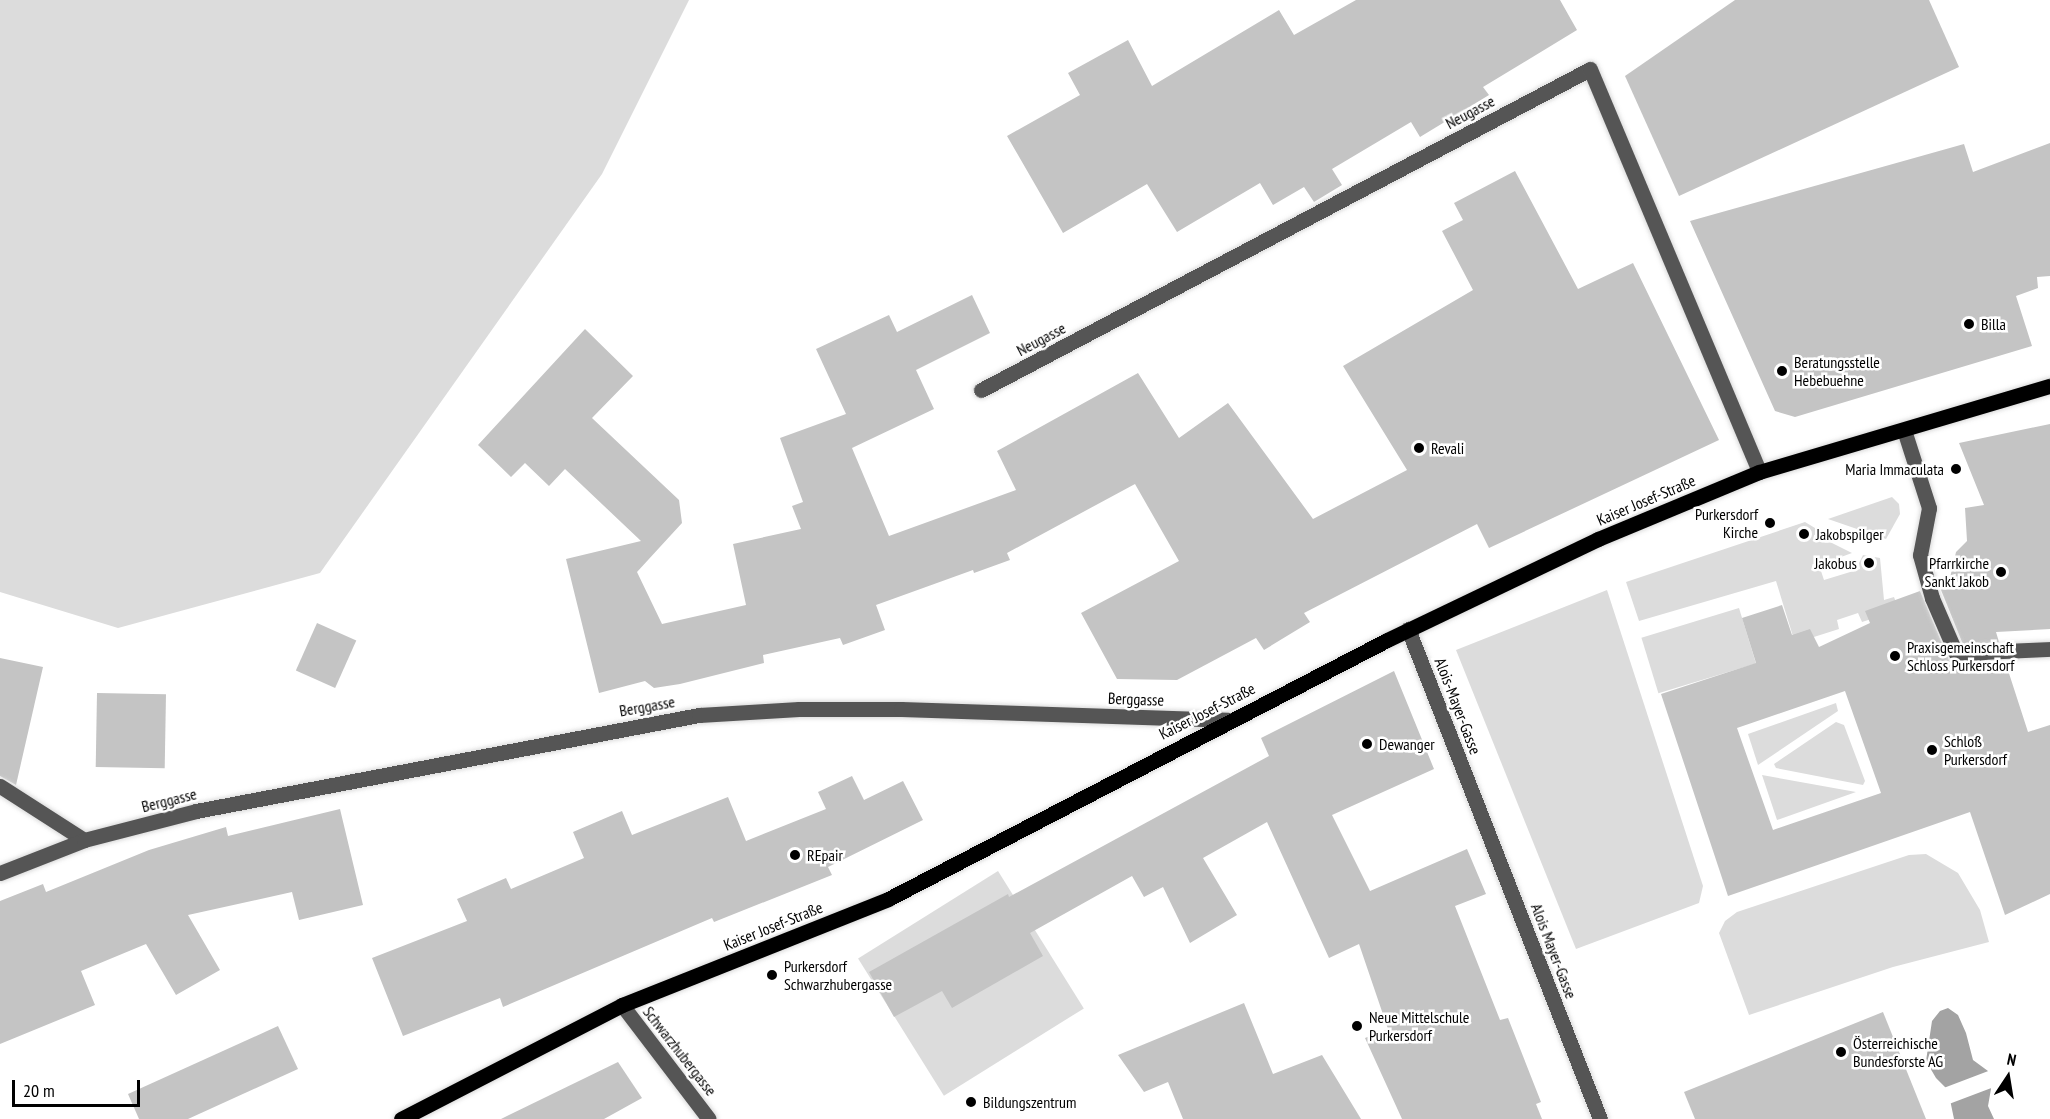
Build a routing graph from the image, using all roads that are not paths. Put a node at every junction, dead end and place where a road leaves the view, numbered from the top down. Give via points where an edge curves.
1 (2050, 386) edge
2 (981, 390) dead end
3 (1904, 430) junction
4 (1759, 472) junction
5 (1408, 629) junction
6 (2050, 649) edge
7 (1228, 720) junction
8 (0, 786) edge
9 (1474, 797) joint
10 (84, 840) junction
11 (0, 873) edge
12 (622, 1005) junction
13 (401, 1119) edge
14 (709, 1119) edge
15 (1600, 1119) edge

1 - 3 main road, Kaiser Josef-Straße
2 - 4 street, Neugasse via 1590,69
3 - 4 main road, Kaiser Josef-Straße
3 - 6 street via 1929,508 1920,555 1932,598 1958,658 1983,652
4 - 5 main road, Kaiser Josef-Straße via 1598,539
5 - 7 main road, Kaiser Josef-Straße
5 - 9 street, Alois-Mayer-Gasse
7 - 10 street, Berggasse via 901,709 799,709 699,715 196,811
7 - 12 main road, Kaiser Josef-Straße via 888,899
8 - 10 street
9 - 15 street, Alois Mayer-Gasse
10 - 11 street, Berggasse
12 - 13 main road, Kaiser Josef-Straße
12 - 14 street, Schwarzhubergasse

